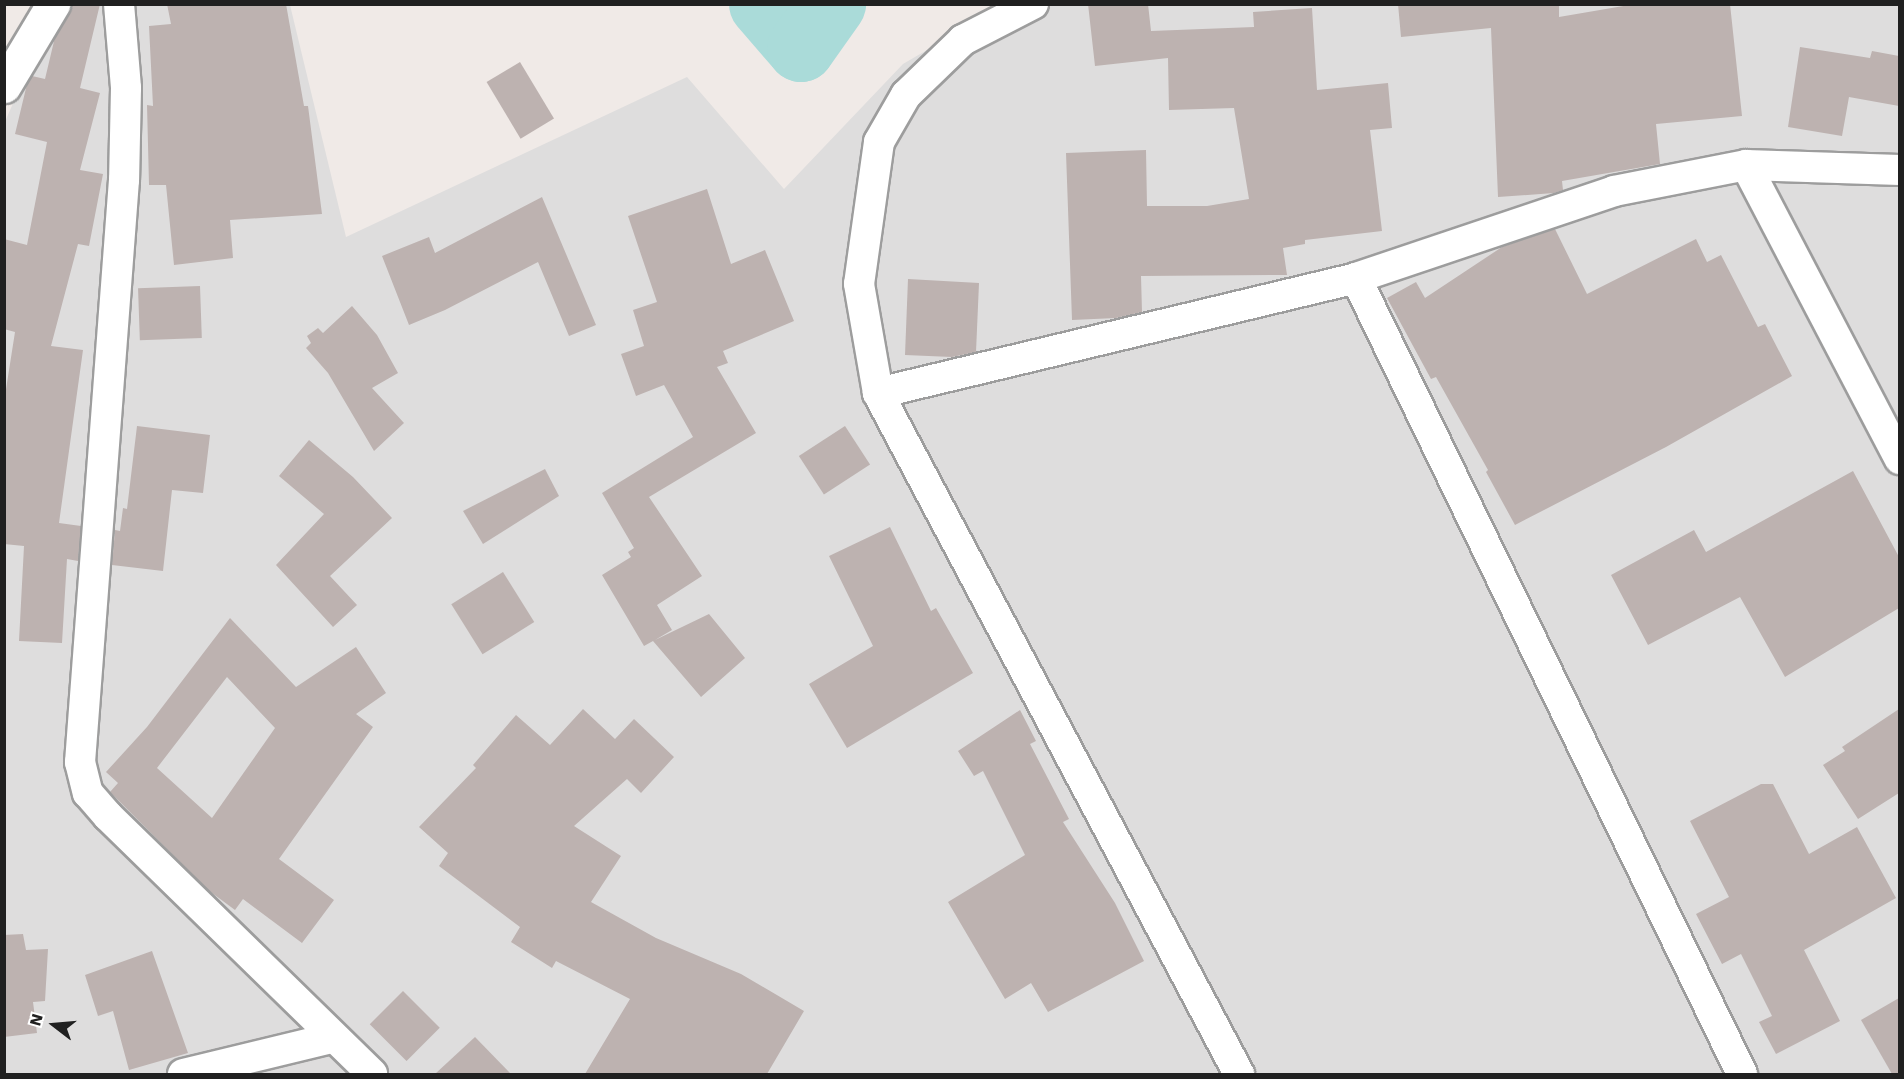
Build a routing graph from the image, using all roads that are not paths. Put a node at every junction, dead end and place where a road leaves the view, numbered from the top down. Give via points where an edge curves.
1 (53, 4) edge
2 (119, 4) edge
3 (1033, 4) edge
4 (4, 86) edge
5 (1746, 165) junction
6 (1899, 170) edge
7 (1356, 278) junction
8 (878, 393) junction
9 (1899, 459) edge
10 (332, 1038) junction
11 (183, 1074) edge
12 (372, 1074) edge
13 (1239, 1074) edge
14 (1742, 1074) edge

1 - 4 street
2 - 10 street via 126,88 124,180 80,762 88,793 108,816
3 - 8 street via 963,40 906,95 879,142 859,284
5 - 6 street
5 - 7 street via 1614,191
5 - 9 street
7 - 8 street
7 - 14 street
8 - 13 street
10 - 11 street
10 - 12 street

